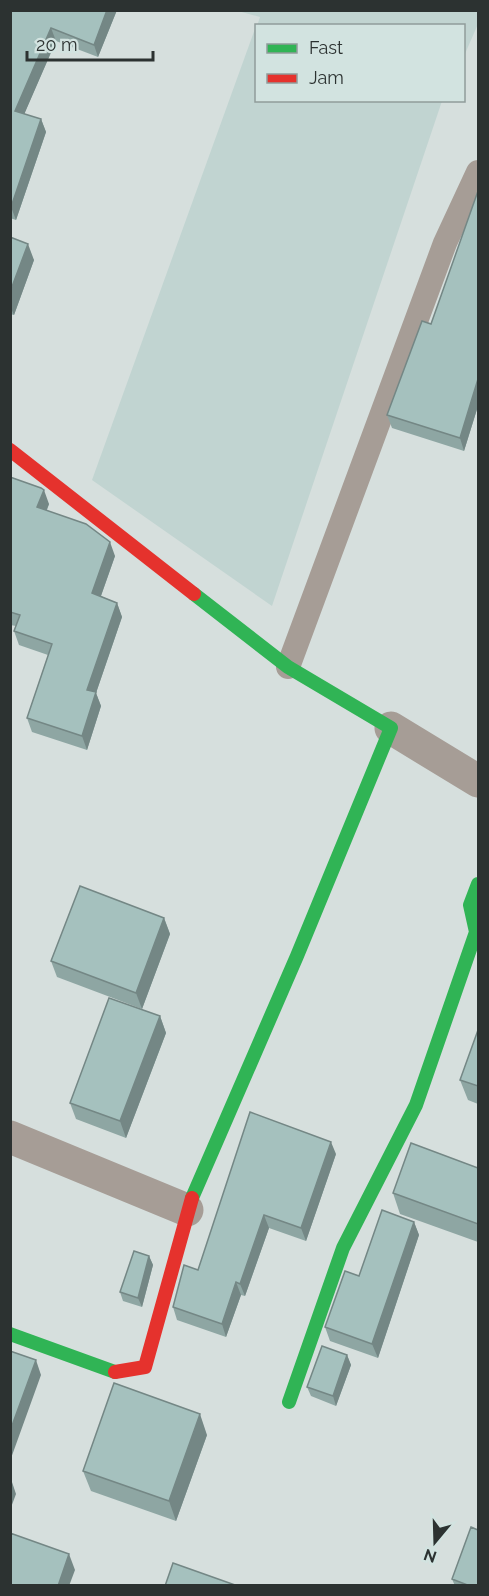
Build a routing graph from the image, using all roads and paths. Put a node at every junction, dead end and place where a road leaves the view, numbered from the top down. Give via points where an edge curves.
1 (478, 171) edge
2 (10, 450) edge
3 (288, 667) junction
4 (391, 728) junction
5 (478, 781) edge
6 (478, 884) edge
7 (477, 932) edge
8 (10, 1137) edge
9 (187, 1210) junction
10 (10, 1334) edge
11 (288, 1402) dead end

1 - 3 lane via 445,243
2 - 3 street
3 - 4 street
4 - 5 street
4 - 9 street
6 - 7 street via 470,905
7 - 11 street via 416,1105 343,1248
8 - 9 street
9 - 10 street via 145,1367 114,1372

